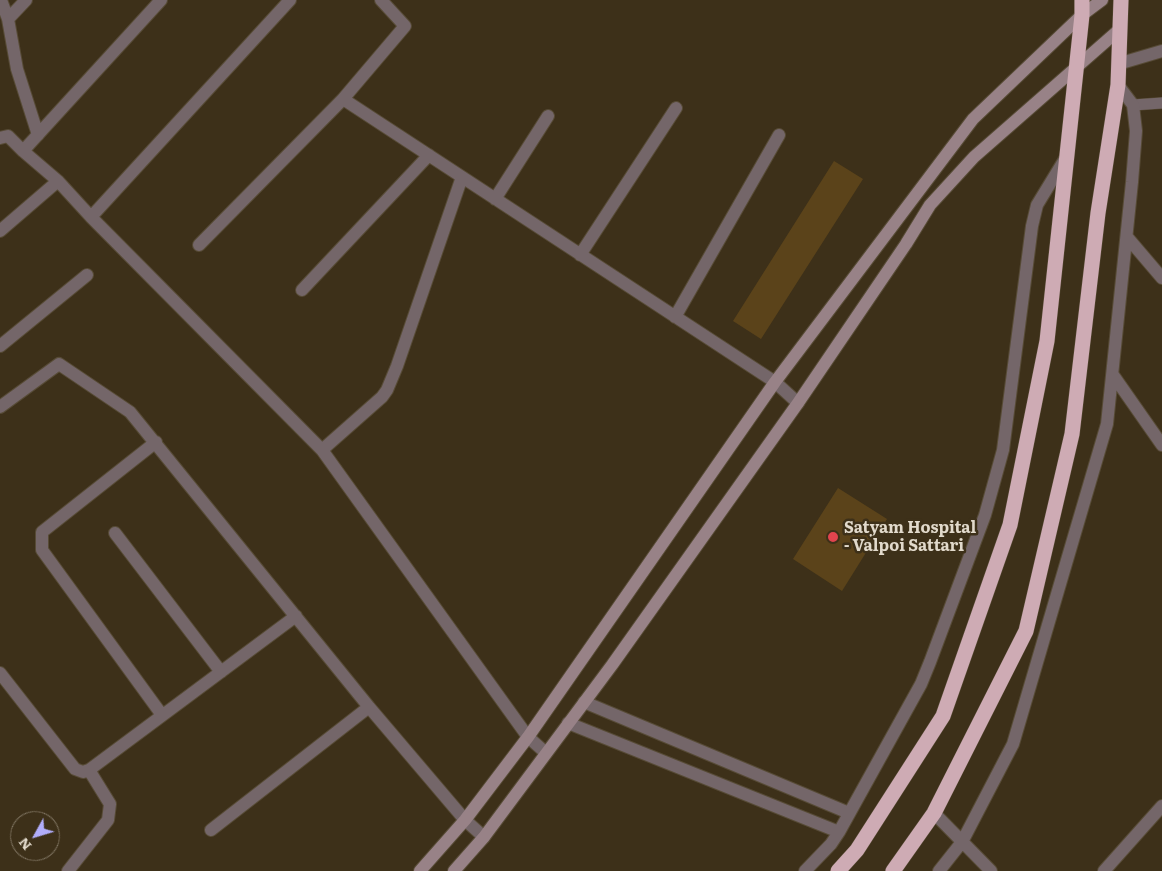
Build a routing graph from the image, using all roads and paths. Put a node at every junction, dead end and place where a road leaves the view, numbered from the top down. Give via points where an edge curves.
1 (1, 0) edge
2 (26, 0) edge
3 (161, 0) edge
4 (290, 0) edge
5 (381, 0) edge
6 (1082, 0) edge
7 (1102, 0) edge
8 (1122, 0) edge
9 (1082, 15) junction
10 (8, 19) junction
11 (1120, 28) junction
12 (1162, 51) edge
13 (1118, 64) junction
14 (1076, 68) junction
15 (1118, 85) junction
16 (343, 99) junction
17 (1162, 103) edge
18 (1133, 105) junction
19 (676, 108) dead end
20 (548, 116) dead end
21 (779, 134) dead end
22 (38, 135) junction
23 (0, 138) edge
24 (23, 151) junction
25 (429, 155) junction
26 (1067, 156) junction
27 (462, 177) junction
28 (58, 181) junction
29 (495, 199) junction
30 (91, 217) junction
31 (0, 231) edge
32 (1127, 237) junction
33 (199, 245) dead end
34 (580, 255) junction
35 (87, 274) dead end
36 (1162, 278) edge
37 (302, 290) dead end
38 (675, 317) junction
39 (0, 346) edge
40 (1113, 375) junction
41 (775, 382) junction
42 (798, 403) junction
43 (0, 407) edge
44 (156, 442) junction
45 (1162, 445) edge
46 (322, 450) junction
47 (114, 533) dead end
48 (296, 616) junction
49 (221, 672) junction
50 (0, 673) edge
51 (584, 702) junction
52 (370, 707) junction
53 (162, 715) junction
54 (568, 723) junction
55 (528, 738) junction
56 (546, 753) junction
57 (89, 770) junction
58 (1162, 806) edge
59 (849, 813) junction
60 (934, 813) junction
61 (465, 820) junction
62 (211, 830) dead end
63 (839, 832) junction
64 (484, 837) junction
65 (962, 842) junction
66 (68, 871) edge
67 (420, 871) edge
68 (454, 871) edge
69 (805, 871) edge
70 (838, 871) edge
71 (893, 871) edge
72 (939, 871) edge
73 (991, 871) edge
74 (1104, 871) edge

1 - 10 street
2 - 10 street
3 - 22 street
4 - 30 street
5 - 16 street via 405,26
6 - 9 highway
7 - 9 street
8 - 11 highway
9 - 14 highway
9 - 41 street via 973,119
10 - 22 street via 18,69
11 - 13 highway
11 - 14 street
12 - 13 street
13 - 15 highway
14 - 26 highway
14 - 42 street via 974,156 930,205
15 - 18 street
15 - 60 highway via 1098,213 1072,434 1026,631
16 - 25 street
16 - 33 street
17 - 18 lane
18 - 32 street via 1136,131
19 - 34 street
20 - 29 street
21 - 38 street
22 - 24 street
23 - 24 street via 8,136
24 - 28 street
25 - 27 street
25 - 37 street
26 - 59 street via 1038,205 1032,226 1003,450 985,515 924,676
26 - 70 highway via 1047,341 1010,525 943,716 857,850
27 - 29 street
27 - 46 street via 387,390
28 - 30 street
28 - 31 street
29 - 34 street
30 - 46 street
32 - 36 street
32 - 40 street
34 - 38 street
35 - 39 street
38 - 41 street
40 - 45 street
40 - 65 street via 1107,424 1013,744
41 - 42 street
41 - 55 street
42 - 51 street
43 - 44 street via 59,364 130,412
44 - 48 street
44 - 53 street via 42,532 41,540 42,550
46 - 55 street
47 - 49 street
48 - 49 street
48 - 52 street
49 - 53 street
50 - 57 street via 76,769
51 - 54 street
51 - 59 street
52 - 61 street
52 - 62 street
53 - 57 street
54 - 56 street
54 - 63 street
55 - 56 street
55 - 61 street
56 - 64 street
57 - 66 street via 110,804 108,820
58 - 74 street
59 - 63 street
60 - 65 street
60 - 71 highway
61 - 64 street
61 - 67 street
63 - 69 street
64 - 68 street
65 - 72 street
65 - 73 street

